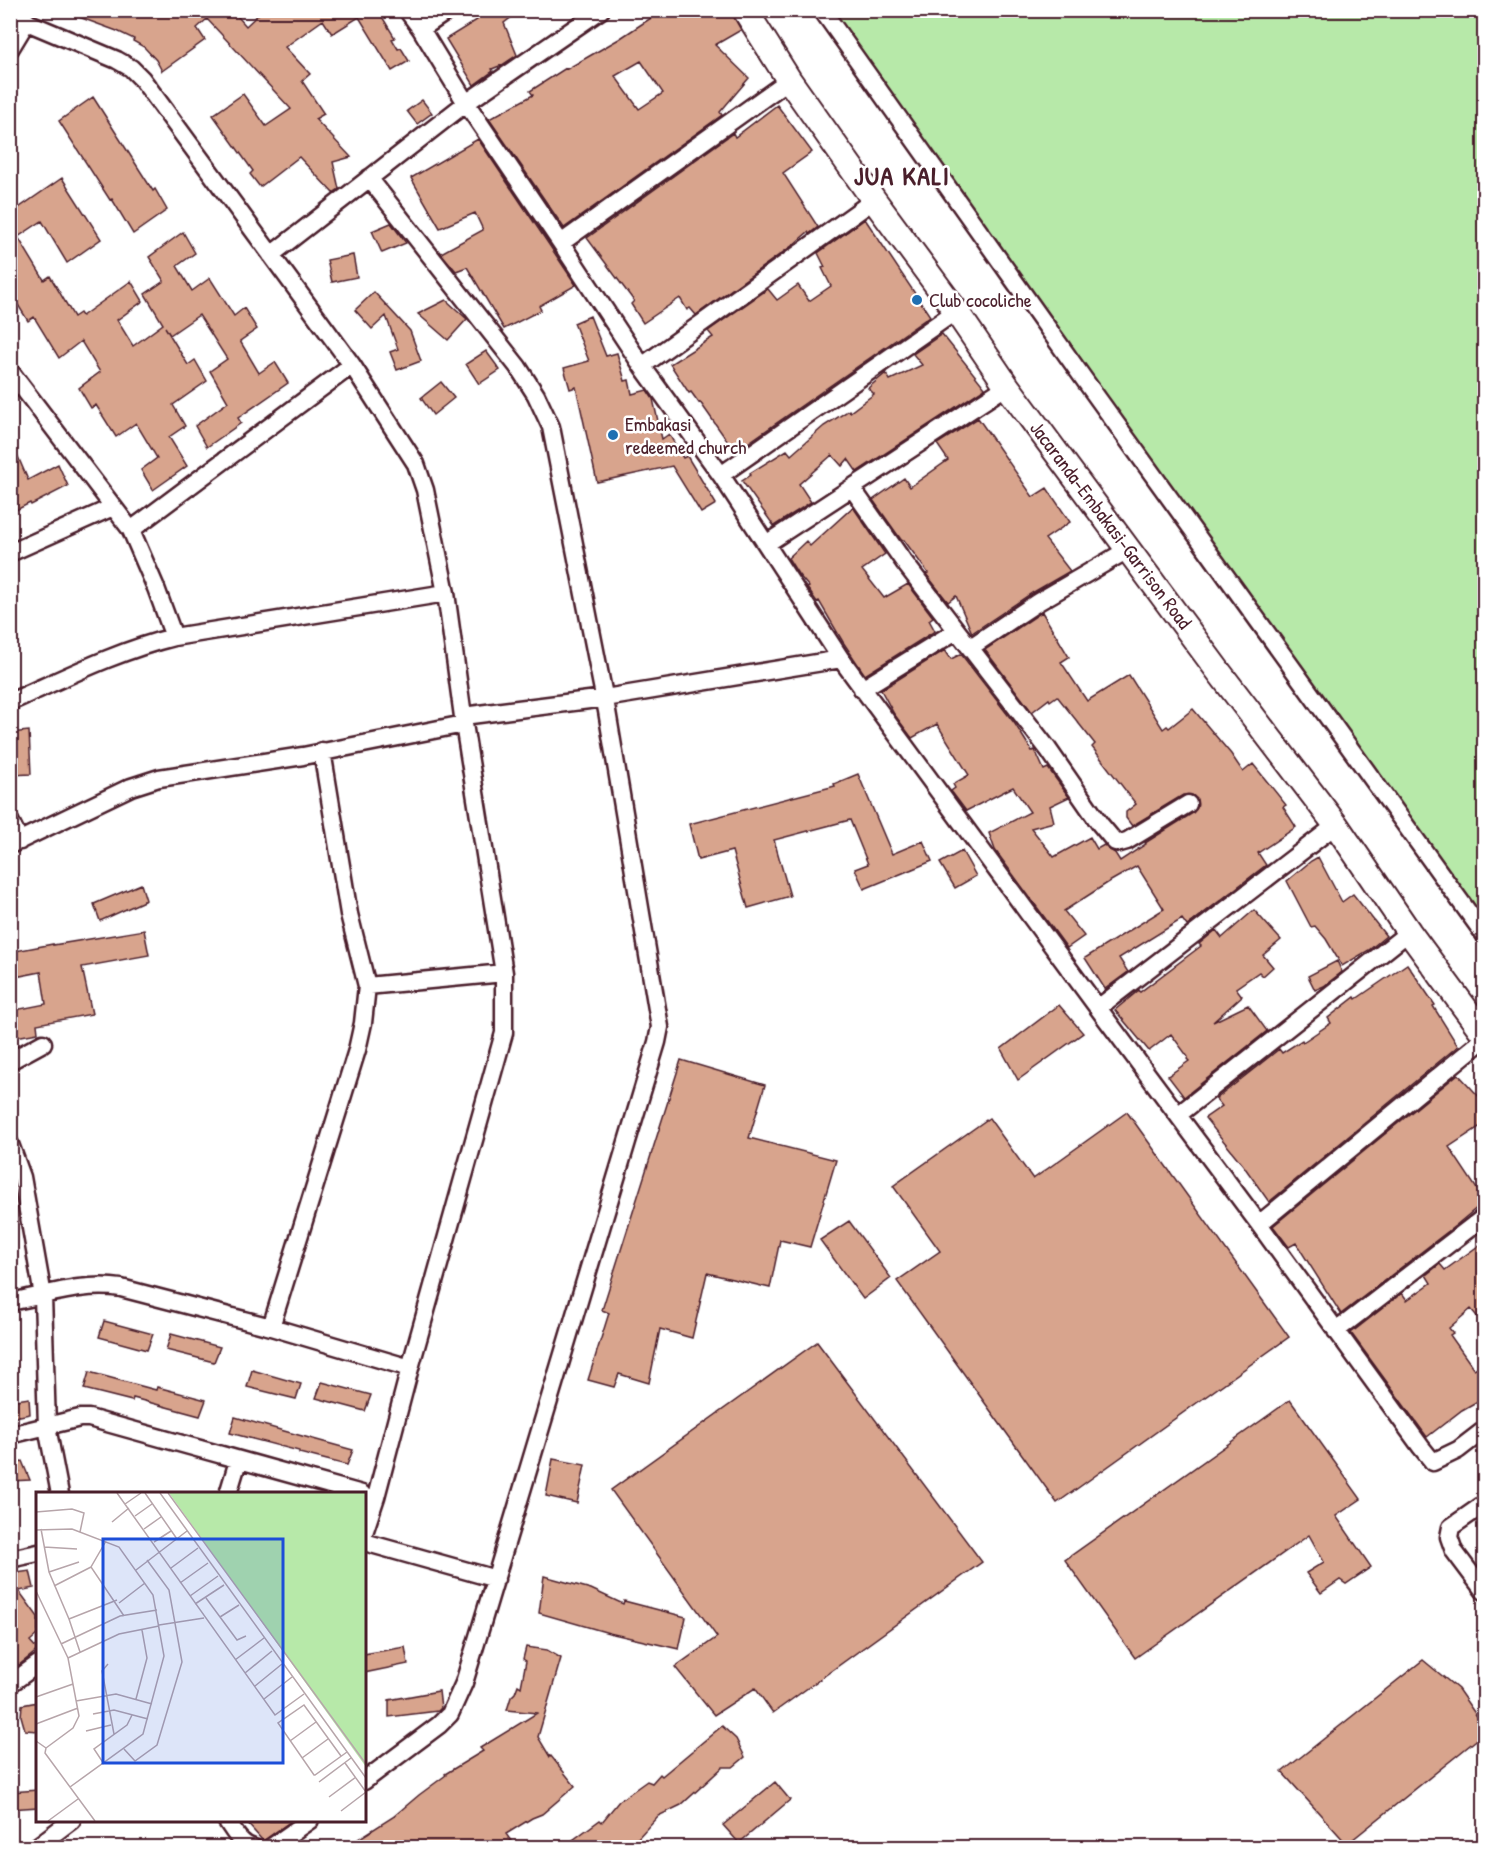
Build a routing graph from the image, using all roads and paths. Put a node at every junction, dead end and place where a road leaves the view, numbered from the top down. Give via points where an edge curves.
1 (407, 10) edge
2 (449, 10) edge
3 (601, 10) edge
4 (745, 10) edge
5 (822, 10) edge
6 (10, 15) edge
7 (27, 21) junction
8 (422, 29) junction
9 (10, 49) edge
10 (789, 80) junction
11 (466, 103) junction
12 (369, 178) junction
13 (874, 200) junction
14 (561, 243) junction
15 (271, 255) junction
16 (956, 311) junction
17 (352, 365) junction
18 (642, 366) junction
19 (10, 371) edge
20 (1007, 386) junction
21 (721, 475) junction
22 (852, 488) junction
23 (113, 507) junction
24 (131, 530) junction
25 (766, 544) junction
26 (1129, 549) junction
27 (10, 553) edge
28 (446, 593) junction
29 (956, 631) junction
30 (174, 637) junction
31 (971, 648) junction
32 (841, 659) junction
33 (862, 689) junction
34 (605, 698) junction
35 (10, 702) edge
36 (464, 720) junction
37 (322, 751) junction
38 (1188, 804) dead end
39 (10, 821) edge
40 (1336, 825) junction
41 (15, 843) edge
42 (1409, 932) junction
43 (1485, 934) edge
44 (504, 973) junction
45 (367, 986) junction
46 (1098, 1008) junction
47 (1485, 1034) edge
48 (1485, 1039) edge
49 (43, 1043) dead end
50 (10, 1061) edge
51 (1178, 1115) junction
52 (10, 1144) edge
53 (1485, 1216) edge
54 (1259, 1224) junction
55 (43, 1296) junction
56 (10, 1302) edge
57 (270, 1327) junction
58 (1336, 1331) junction
59 (410, 1368) junction
60 (47, 1426) junction
61 (1485, 1430) edge
62 (10, 1435) edge
63 (238, 1461) junction
64 (60, 1492) edge
65 (229, 1492) edge
66 (356, 1492) edge
67 (367, 1495) edge
68 (1485, 1504) edge
69 (366, 1543) edge
70 (36, 1553) edge
71 (10, 1559) edge
72 (496, 1579) junction
73 (1485, 1591) edge
74 (36, 1665) edge
75 (10, 1684) edge
76 (366, 1780) edge
77 (71, 1822) edge
78 (227, 1822) edge
79 (309, 1822) edge
80 (35, 1848) edge
81 (254, 1848) edge
82 (270, 1848) edge

1 - 8 street
2 - 8 street
3 - 11 street
4 - 10 street, Jacaranda-Embakasi-Garrison Road
5 - 43 street
6 - 7 street
7 - 9 street
7 - 15 street via 131,68
8 - 11 street
10 - 13 street, Jacaranda-Embakasi-Garrison Road
10 - 14 street
11 - 12 street
11 - 14 street
12 - 15 street
12 - 34 street via 518,367 551,427
13 - 16 street, Jacaranda-Embakasi-Garrison Road
13 - 18 street
14 - 18 street
15 - 17 street
16 - 20 street, Jacaranda-Embakasi-Garrison Road
16 - 21 street
17 - 24 street
17 - 28 street via 416,464
18 - 21 street
19 - 23 street
20 - 22 street
20 - 26 street, Jacaranda-Embakasi-Garrison Road
21 - 25 street
22 - 25 street
22 - 29 street
23 - 24 street
23 - 27 street
24 - 30 street
25 - 32 street
26 - 31 street via 1038,602
26 - 40 street, Jacaranda-Embakasi-Garrison Road
28 - 30 street
28 - 36 street
29 - 31 street
29 - 33 street
30 - 35 street via 116,654
31 - 38 street via 1115,842 1127,841
32 - 33 street
32 - 34 street
33 - 46 street
34 - 36 street
34 - 72 street via 660,1027
36 - 37 street
36 - 44 street
37 - 41 street via 159,778 131,787
37 - 45 street via 349,914
39 - 41 street
40 - 42 street, Jacaranda-Embakasi-Garrison Road
40 - 46 street
42 - 47 street, Jacaranda-Embakasi-Garrison Road
42 - 51 street
44 - 45 street
44 - 59 street via 504,1033
45 - 57 street via 357,1050
46 - 51 street
48 - 54 street
49 - 50 street
51 - 54 street
52 - 55 street via 22,1177
53 - 58 street
54 - 58 street
55 - 56 street
55 - 57 street via 88,1286 121,1288
55 - 60 street
57 - 59 street
58 - 61 street via 1433,1462
59 - 67 street
60 - 62 street
60 - 63 street via 89,1418
60 - 64 street
63 - 65 street
63 - 66 street
68 - 73 street via 1451,1527 1449,1537 1454,1551
69 - 72 street
70 - 71 street
72 - 76 street via 464,1683 450,1714
74 - 75 street
77 - 80 street
78 - 81 street via 241,1842
79 - 82 street

